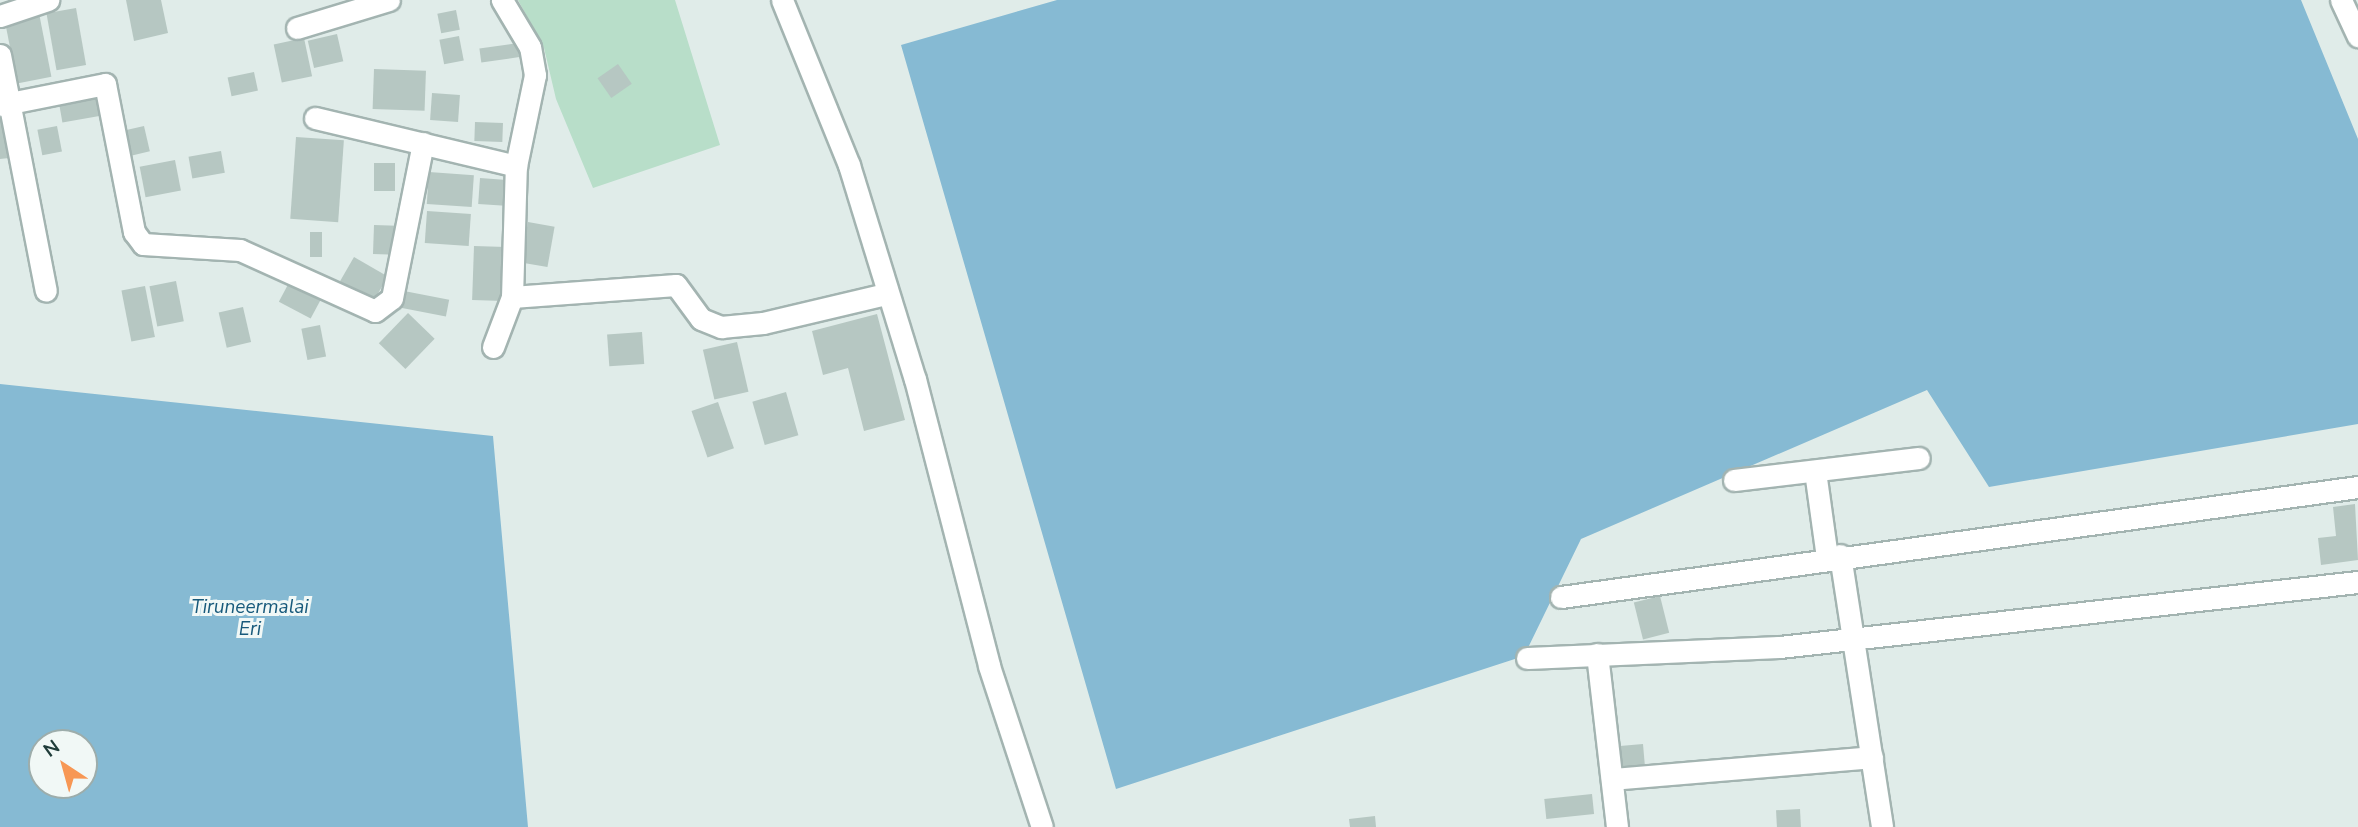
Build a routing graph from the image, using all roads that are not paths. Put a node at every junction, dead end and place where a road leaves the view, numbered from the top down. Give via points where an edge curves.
1 (48, 0) edge
2 (389, 0) edge
3 (502, 0) edge
4 (782, 0) edge
5 (2341, 0) edge
6 (0, 16) edge
7 (297, 28) dead end
8 (2357, 31) edge
9 (0, 55) edge
10 (4, 105) edge
11 (315, 118) dead end
12 (423, 143) junction
13 (516, 166) junction
14 (46, 291) dead end
15 (886, 294) junction
16 (512, 297) junction
17 (494, 346) dead end
18 (1919, 458) dead end
19 (1815, 471) junction
20 (1734, 480) dead end
21 (2358, 487) edge
22 (1834, 556) junction
23 (2358, 582) edge
24 (1561, 597) dead end
25 (1854, 639) junction
26 (1597, 654) junction
27 (1527, 658) dead end
28 (1872, 757) junction
29 (1612, 779) junction
30 (1042, 827) edge
31 (1617, 827) edge
32 (1882, 827) edge

1 - 6 street
2 - 7 street
3 - 13 street via 530,47 535,75
4 - 15 street via 849,166
5 - 8 street
9 - 10 street
10 - 12 street via 105,84 134,233 143,244 240,250 375,311 392,298
10 - 14 street
11 - 12 street
12 - 13 street
13 - 16 street
15 - 16 street via 763,323 721,327 701,319 676,285
15 - 30 street via 915,379 989,666
16 - 17 street
18 - 19 street
19 - 20 street
19 - 22 street
21 - 22 street
22 - 24 street
22 - 25 street
23 - 25 street
25 - 26 street
25 - 28 street
26 - 27 street
26 - 29 street
28 - 29 street
28 - 32 street
29 - 31 street

